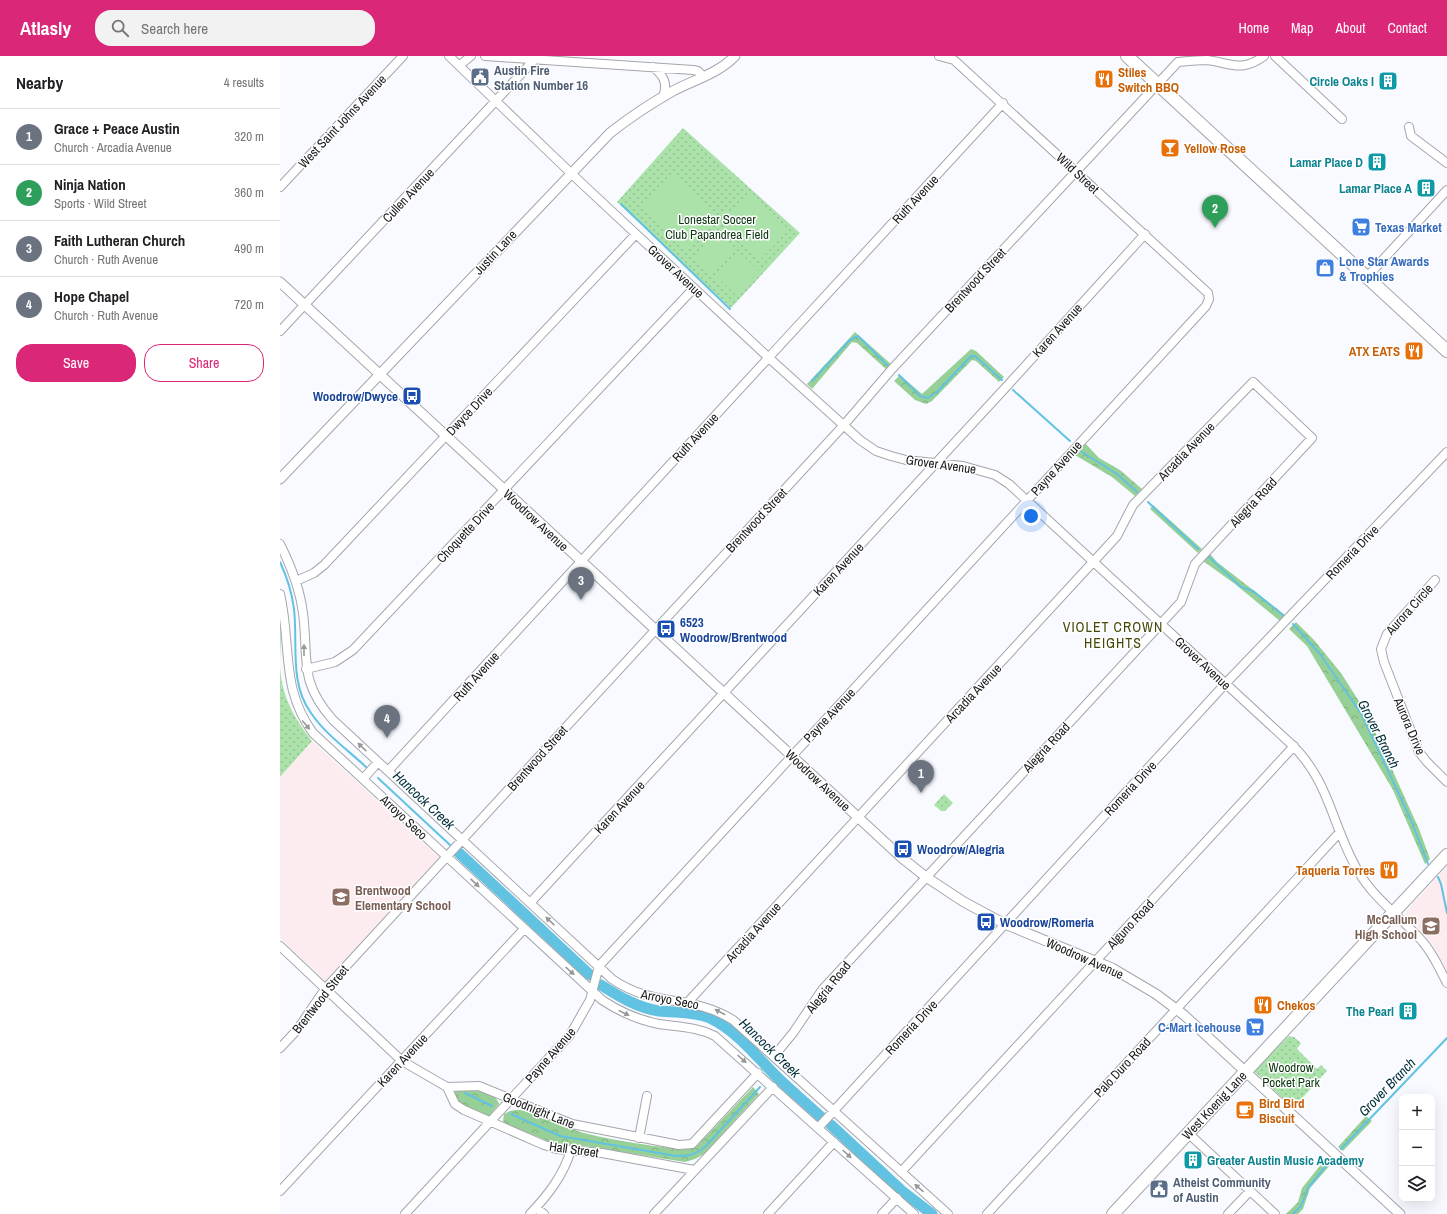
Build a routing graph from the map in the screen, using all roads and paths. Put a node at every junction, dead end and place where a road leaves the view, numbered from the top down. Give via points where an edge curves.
1 (403, 56) edge
2 (449, 56) edge
3 (471, 56) edge
4 (485, 56) edge
5 (735, 56) edge
6 (939, 56) edge
7 (1127, 56) edge
8 (1264, 56) edge
9 (1274, 56) edge
10 (536, 59) junction
11 (1179, 59) edge
12 (460, 65) junction
13 (654, 67) junction
14 (704, 77) junction
15 (1157, 84) junction
16 (662, 97) junction
17 (497, 102) junction
18 (1003, 103) junction
19 (1342, 119) dead end
20 (1409, 127) dead end
21 (1447, 163) edge
22 (1076, 172) junction
23 (570, 173) junction
24 (280, 187) edge
25 (1447, 190) edge
26 (636, 234) junction
27 (1145, 234) junction
28 (1367, 277) junction
29 (280, 282) edge
30 (694, 288) junction
31 (1209, 300) joint
32 (304, 305) junction
33 (280, 330) edge
34 (1447, 351) edge
35 (769, 358) junction
36 (379, 375) junction
37 (1253, 382) joint
38 (843, 426) junction
39 (446, 436) junction
40 (1447, 452) edge
41 (936, 463) junction
42 (280, 479) edge
43 (504, 490) junction
44 (1028, 500) junction
45 (280, 544) edge
46 (581, 561) junction
47 (1095, 561) junction
48 (1435, 580) dead end
49 (296, 581) junction
50 (280, 594) edge
51 (1160, 623) junction
52 (655, 630) junction
53 (1384, 662) joint
54 (306, 669) junction
55 (1226, 683) junction
56 (724, 693) junction
57 (1294, 746) junction
58 (791, 755) junction
59 (378, 762) junction
60 (388, 771) junction
61 (363, 779) junction
62 (1447, 782) edge
63 (858, 817) junction
64 (1340, 832) junction
65 (462, 840) junction
66 (1447, 855) edge
67 (446, 857) junction
68 (926, 877) junction
69 (530, 903) junction
70 (1394, 913) junction
71 (1006, 924) junction
72 (524, 930) junction
73 (280, 946) edge
74 (1096, 961) junction
75 (599, 966) junction
76 (1447, 983) edge
77 (325, 989) junction
78 (592, 991) junction
79 (688, 1002) junction
80 (1176, 1008) junction
81 (280, 1048) edge
82 (774, 1056) junction
83 (402, 1061) junction
84 (1246, 1071) junction
85 (758, 1073) junction
86 (447, 1087) junction
87 (773, 1087) junction
88 (647, 1096) dead end
89 (512, 1099) junction
90 (833, 1112) junction
91 (490, 1121) junction
92 (818, 1128) junction
93 (1188, 1133) junction
94 (639, 1138) junction
95 (834, 1142) junction
96 (571, 1150) junction
97 (694, 1170) junction
98 (901, 1172) junction
99 (280, 1191) edge
100 (1250, 1191) junction
101 (897, 1198) junction
102 (536, 1208) junction
103 (405, 1214) edge
104 (530, 1214) edge
105 (544, 1214) edge
106 (654, 1214) edge
107 (768, 1214) edge
108 (882, 1214) edge
109 (914, 1214) edge
110 (948, 1214) edge
111 (987, 1214) edge
112 (1113, 1214) edge
113 (1228, 1214) edge
114 (1275, 1214) edge
115 (1400, 1214) edge

1 - 24 street, West Saint Johns Avenue
2 - 12 street, Grover Avenue
3 - 12 street
4 - 10 street
5 - 14 street, Justin Lane
6 - 18 street, Wild Street via 954,60
7 - 15 main road
8 - 11 street, Brentwood Street via 1244,66 1230,66 1208,60
9 - 19 street
10 - 13 street
10 - 17 street, Cullen Avenue
11 - 15 street, Brentwood Street
12 - 17 street, Grover Avenue
13 - 14 street via 698,71
13 - 16 street via 663,75 665,81
14 - 16 street, Justin Lane
15 - 22 street, Brentwood Street
15 - 28 main road
16 - 23 street, Justin Lane via 610,133
17 - 23 street, Grover Avenue
17 - 32 street, Cullen Avenue
18 - 22 street, Wild Street
18 - 35 street, Ruth Avenue
20 - 21 street via 1411,136
22 - 27 street, Wild Street
22 - 38 street, Brentwood Street via 892,369
23 - 26 street, Grover Avenue
23 - 36 street, Justin Lane
25 - 28 street
26 - 30 street, Grover Avenue
26 - 39 street, Dwyce Drive
27 - 31 street, Wild Street via 1208,293
27 - 41 street, Karen Avenue
28 - 34 main road
29 - 32 street, Woodrow Avenue
30 - 35 street, Grover Avenue
30 - 43 street, Choquette Drive
31 - 44 street, Payne Avenue
32 - 33 street, Cullen Avenue
32 - 36 street, Woodrow Avenue
35 - 38 street, Grover Avenue
35 - 46 street, Ruth Avenue
36 - 39 street, Woodrow Avenue
36 - 42 street, Justin Lane
37 - 47 street, Arcadia Avenue via 1133,505 1118,536
37 - 51 street, Alegria Road via 1312,438 1196,564 1181,602
38 - 41 street, Grover Avenue via 876,451 906,460
38 - 52 street, Brentwood Street
39 - 43 street, Woodrow Avenue
39 - 49 street, Dwyce Drive via 324,565
40 - 55 street, Romeria Drive
41 - 44 street, Grover Avenue via 963,466 995,475
41 - 56 street, Karen Avenue
43 - 46 street, Woodrow Avenue
43 - 54 street, Choquette Drive via 353,650 335,662
44 - 47 street, Grover Avenue
44 - 58 street, Payne Avenue
45 - 49 street, Arroyo Seco
46 - 52 street, Woodrow Avenue
46 - 60 street, Ruth Avenue
47 - 51 street, Grover Avenue
47 - 63 street, Arcadia Avenue
48 - 53 street, Aurora Circle via 1387,634 1381,649
54 -> 49 street, Arroyo Seco via 303,613
50 -> 61 street, Arroyo Seco via 284,616 284,674 292,704 311,731
51 - 55 street, Grover Avenue
51 - 68 street, Alegria Road
52 - 56 street, Woodrow Avenue
52 - 65 street, Brentwood Street
53 - 62 street, Aurora Drive via 1419,752
59 -> 54 street, Arroyo Seco via 326,712 314,692
55 - 57 street, Grover Avenue
55 - 71 street, Romeria Drive
56 - 58 street, Woodrow Avenue
56 - 69 street, Karen Avenue
57 - 64 street, Grover Avenue via 1320,782
57 - 74 street, Alguno Road
58 - 63 street, Woodrow Avenue
58 - 75 street, Payne Avenue
59 - 60 street, Arroyo Seco
59 - 61 street
60 - 65 street, Arroyo Seco
61 - 67 street, Arroyo Seco
63 - 68 street, Woodrow Avenue
63 - 79 street, Arcadia Avenue
64 - 70 street, Grover Avenue via 1368,886
64 - 80 street, Palo Duro Road
65 - 67 street, Brentwood Street
65 - 69 street, Arroyo Seco
66 - 70 main road, West Koenig Lane
67 -> 72 street, Arroyo Seco
67 - 77 street, Brentwood Street
68 - 71 street, Woodrow Avenue via 964,902
68 - 82 street, Alegria Road via 822,990
75 -> 69 street, Arroyo Seco
70 - 76 street, Grover Avenue via 1427,946
70 - 84 main road, West Koenig Lane
71 - 74 street, Woodrow Avenue
71 - 90 street, Romeria Drive
72 -> 78 street, Arroyo Seco
72 - 83 street, Karen Avenue
73 - 77 street
74 - 80 street, Woodrow Avenue via 1135,981
74 - 98 street, Alguno Road
75 - 78 street, Payne Avenue
75 - 79 street, Arroyo Seco via 619,984 639,994 657,999
77 - 81 street, Brentwood Street via 297,1030
77 - 83 street
78 -> 85 street, Arroyo Seco via 610,1006 640,1019 707,1032 724,1042
78 - 89 street, Payne Avenue via 590,1000 570,1035
82 -> 79 street, Arroyo Seco via 727,1016 708,1007
80 - 84 street, Woodrow Avenue
80 - 111 street, Palo Duro Road
82 - 90 street, Arroyo Seco
83 - 86 street
83 - 99 street, Karen Avenue
84 - 93 main road, West Koenig Lane
84 - 115 street, Woodrow Avenue
85 - 87 street, Arroyo Seco
85 - 94 street, Goodnight Lane via 692,1144 679,1145
86 - 89 street, Goodnight Lane via 479,1086
86 - 91 street, Hall Street via 455,1104
87 - 92 street, Arroyo Seco
87 - 97 street
88 - 94 street
89 - 91 street, Payne Avenue
89 - 94 street, Goodnight Lane via 572,1124
90 - 92 street, Romeria Drive
90 - 98 street, Arroyo Seco
91 - 96 street, Hall Street via 544,1145
91 - 103 street, Payne Avenue
92 - 95 street, Arroyo Seco
93 - 100 street
93 - 112 main road, West Koenig Lane
95 -> 101 street, Arroyo Seco
95 - 107 street
96 - 97 street, Hall Street via 602,1153
96 - 102 street via 560,1176
97 - 106 street
110 -> 98 street, Arroyo Seco
100 - 113 street
100 - 114 street
101 - 108 street
101 - 109 street, Arroyo Seco
102 - 104 street
102 - 105 street

